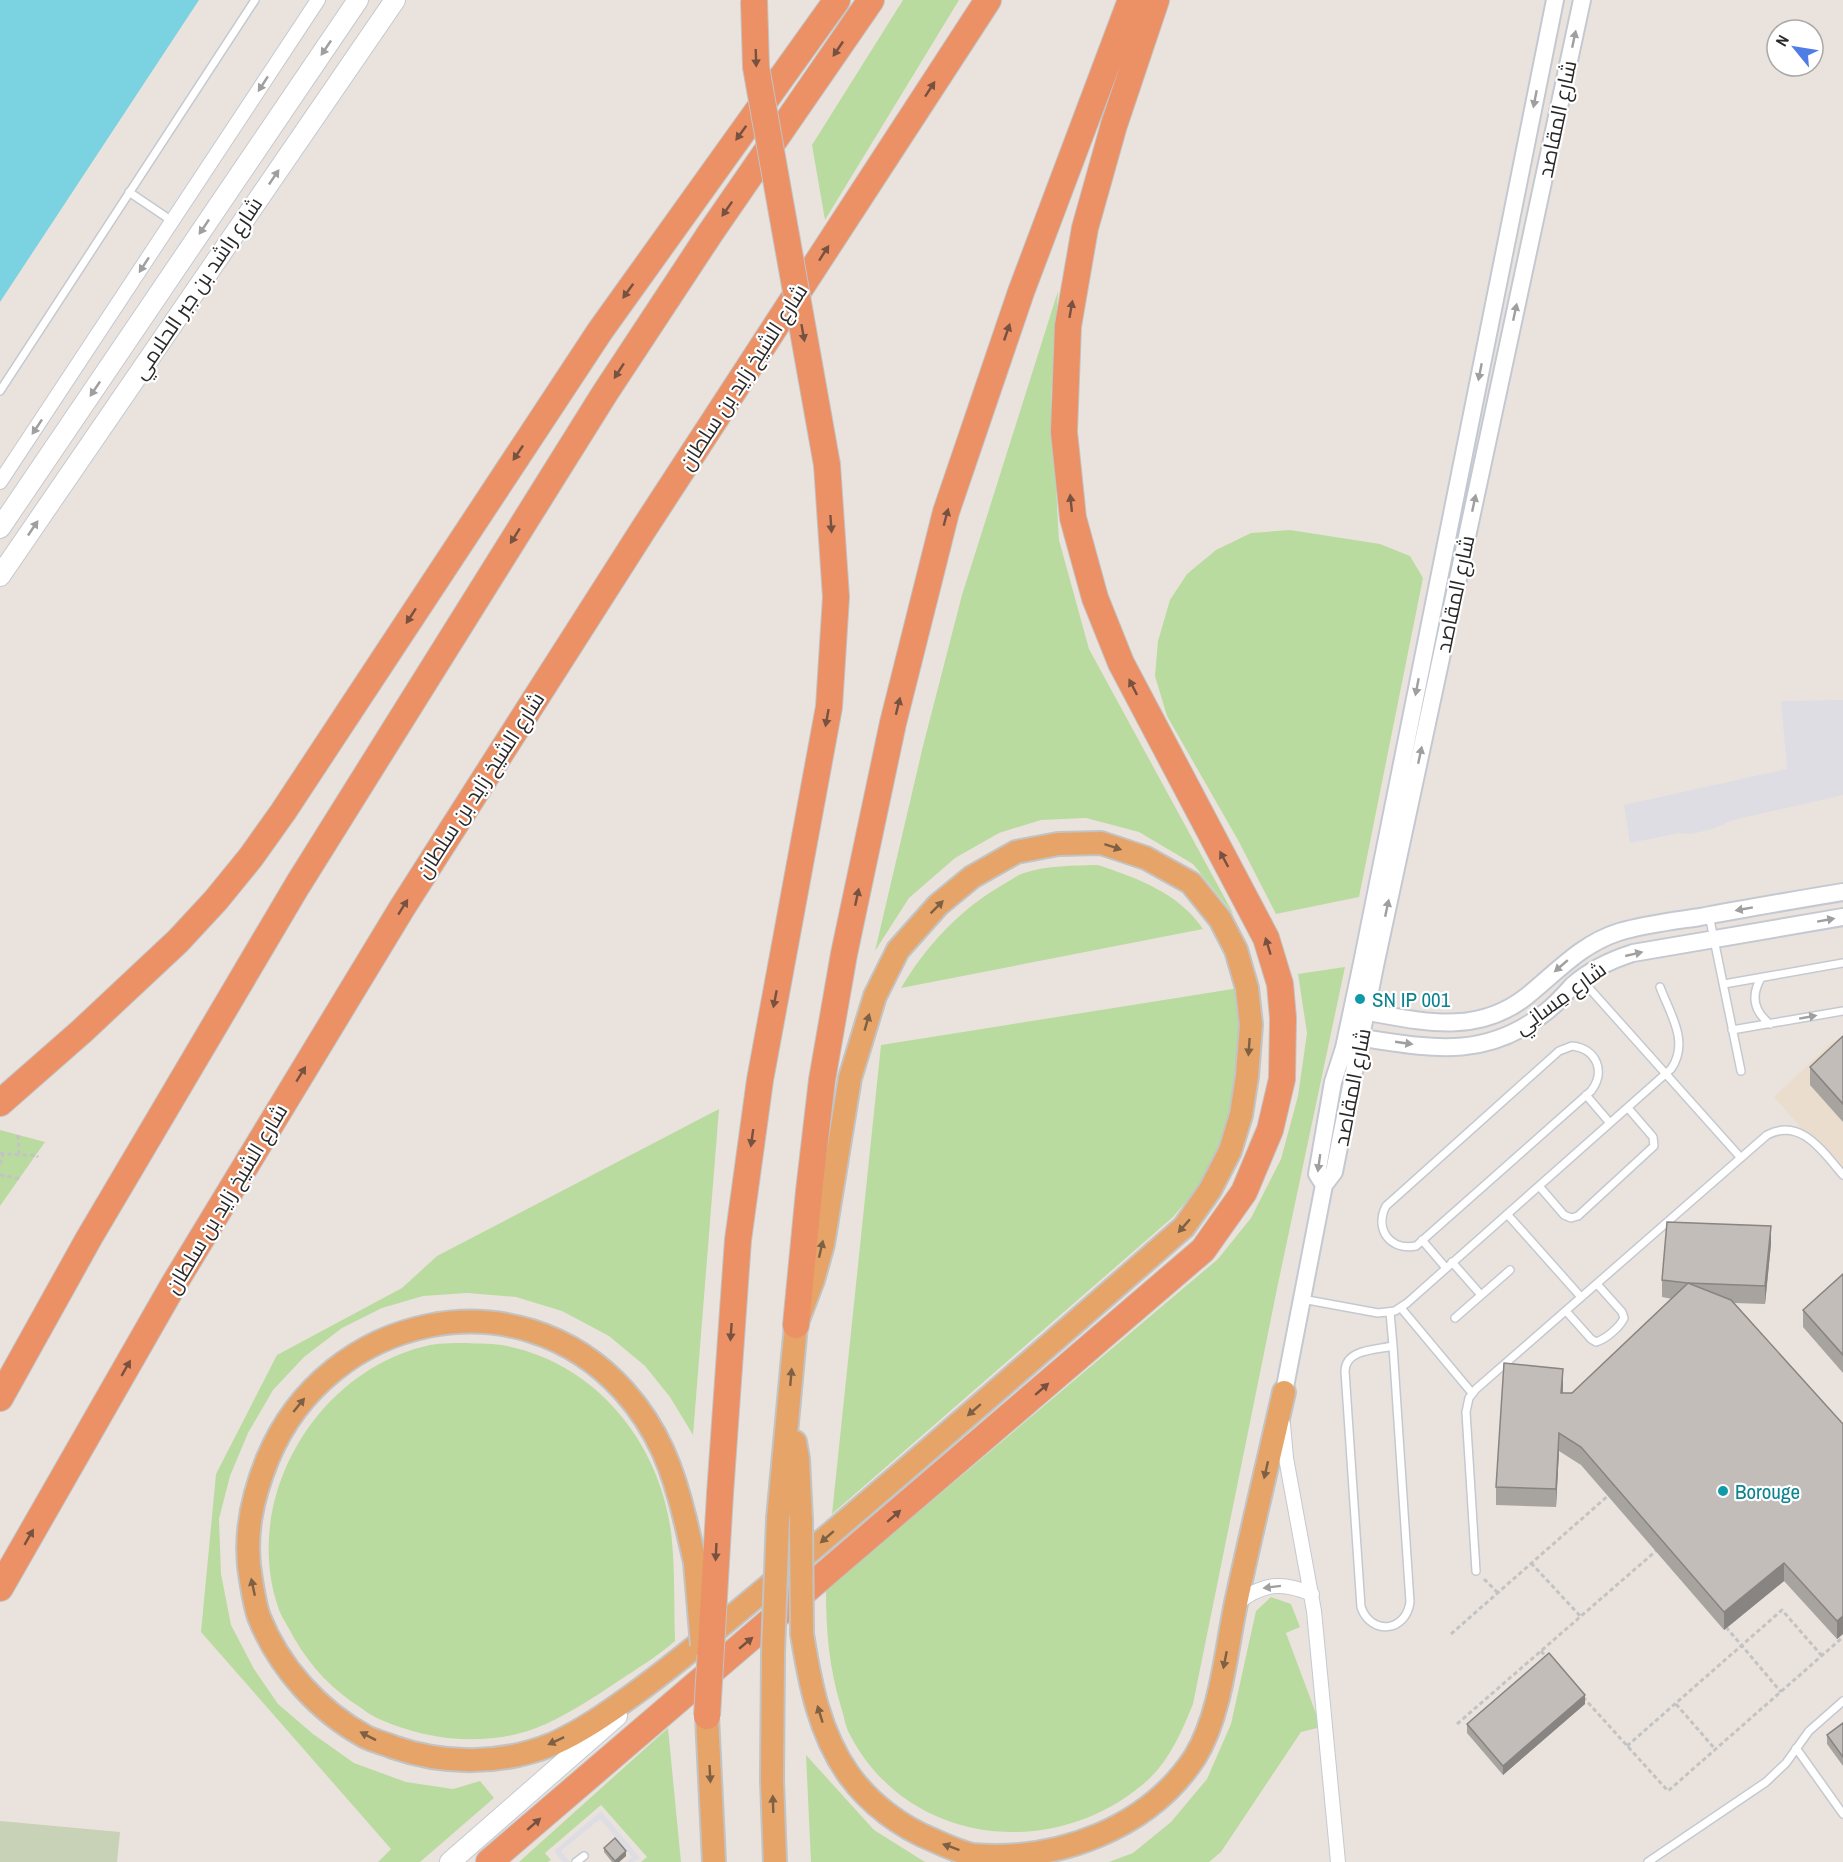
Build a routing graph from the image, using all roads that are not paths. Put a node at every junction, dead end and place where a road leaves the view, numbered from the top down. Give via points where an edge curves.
1 (255, 0) edge
2 (318, 0) edge
3 (358, 0) edge
4 (395, 0) edge
5 (754, 0) edge
6 (837, 0) edge
7 (871, 0) edge
8 (988, 0) edge
9 (1131, 0) edge
10 (1156, 0) edge
11 (1555, 0) edge
12 (1582, 0) edge
13 (129, 192) junction
14 (173, 221) junction
15 (0, 390) edge
16 (0, 482) edge
17 (0, 528) edge
18 (0, 576) edge
19 (1400, 811) junction
20 (1843, 892) edge
21 (1709, 915) junction
22 (1843, 917) edge
23 (1714, 939) junction
24 (1843, 963) edge
25 (1761, 978) junction
26 (1581, 979) junction
27 (1724, 984) junction
28 (1660, 987) dead end
29 (1359, 1011) junction
30 (1843, 1011) edge
31 (1770, 1024) junction
32 (1732, 1030) junction
33 (1354, 1037) junction
34 (1741, 1071) dead end
35 (1666, 1074) junction
36 (1586, 1095) junction
37 (0, 1103) edge
38 (1628, 1108) junction
39 (1610, 1123) junction
40 (1741, 1158) junction
41 (1843, 1175) edge
42 (1539, 1186) junction
43 (1507, 1214) junction
44 (1422, 1240) junction
45 (1452, 1262) junction
46 (1446, 1268) junction
47 (1510, 1270) dead end
48 (1597, 1284) junction
49 (1481, 1295) junction
50 (1581, 1297) junction
51 (1302, 1299) junction
52 (1401, 1308) junction
53 (1566, 1311) junction
54 (1390, 1312) junction
55 (1455, 1318) dead end
56 (796, 1324) junction
57 (1393, 1346) junction
58 (1284, 1392) junction
59 (1472, 1393) junction
60 (0, 1398) edge
61 (789, 1520) junction
62 (1476, 1570) road end
63 (0, 1588) edge
64 (1312, 1594) junction
65 (1236, 1604) junction
66 (675, 1665) junction
67 (1843, 1701) edge
68 (707, 1716) junction
69 (1796, 1748) junction
70 (1843, 1814) edge
71 (584, 1856) dead end
72 (450, 1862) edge
73 (489, 1862) edge
74 (576, 1862) edge
75 (714, 1862) edge
76 (775, 1862) edge
77 (1338, 1862) edge
78 (1648, 1862) edge

1 - 13 lane
2 -> 14 street
3 -> 17 main road, شارع راشد بن جبر الحلامي
18 -> 4 main road, شارع راشد بن جبر الحلامي
5 -> 68 highway, bridge via 756,67 827,465 836,597 829,707 760,1080 738,1240
6 -> 37 highway via 600,331 251,857 178,941
7 -> 60 highway via 605,393 297,886 89,1238
63 -> 8 highway, شارع الشيخ زايد بن سلطان via 174,1284 402,908
56 -> 9 highway via 822,1080 844,954 893,723 946,512 1021,292
73 -> 10 highway via 1203,1250 1244,1192 1270,1130 1282,1079 1283,1018 1280,984 1266,938 1120,663 1095,598 1072,518 1064,432 1068,326 1085,228
11 -> 19 street, شارع المقاصد
19 -> 12 street, شارع المقاصد
13 - 14 lane
13 - 15 lane
14 -> 16 street
19 - 29 street, شارع المقاصد
20 -> 21 street, شارع مِسانِي
21 - 23 lane
21 -> 29 street, شارع مِسانِي via 1637,928 1602,939 1568,960 1514,1005 1485,1018 1448,1024
23 -> 22 street, شارع مِسانِي
26 -> 23 street, شارع مِسانِي via 1619,957
23 - 27 lane
24 - 25 lane
25 - 27 lane
25 - 31 lane via 1754,1003
33 -> 26 street, شارع مِسانِي via 1442,1048 1481,1044 1535,1021
26 - 35 lane
27 - 32 lane
28 - 35 lane via 1680,1039 1675,1063
29 - 33 street, شارع المقاصد
31 -> 30 lane
31 - 32 lane
32 - 34 lane
33 - 51 street, شارع المقاصد via 1333,1082 1317,1169 1324,1185
35 - 38 lane
35 - 40 lane
36 - 39 lane
36 - 44 lane
36 - 44 lane via 1596,1084 1597,1061 1580,1047 1565,1047 1386,1206 1381,1221 1390,1241 1409,1247
38 - 39 lane
38 - 42 lane via 1653,1137 1654,1146 1578,1216 1564,1215
39 - 42 lane
40 - 41 lane via 1774,1131 1791,1130 1812,1141
40 - 48 lane
42 - 43 lane
43 - 45 lane
43 - 50 lane
44 - 46 lane
45 - 46 lane
45 - 49 lane
46 - 52 lane
47 - 49 lane
48 - 50 lane
48 - 53 lane via 1622,1312 1621,1324 1596,1342
49 - 55 lane
50 - 53 lane
51 - 54 lane
51 - 58 street, شارع المقاصد
52 - 54 lane
52 - 59 lane
53 - 59 lane
54 - 57 lane
61 -> 56 highway via 798,1459 789,1408
56 -> 66 highway via 823,1244 850,1078 875,996 898,950 938,905 972,876 1016,852 1058,844 1101,843 1146,858 1191,883 1220,919 1236,950 1248,988 1251,1025 1241,1115 1230,1151 1210,1190 1184,1227
57 - 57 lane via 1410,1602 1401,1621 1381,1626 1368,1619 1360,1607 1345,1371 1347,1361 1356,1353
58 - 64 street via 1286,1458
58 -> 65 highway
59 - 62 lane via 1466,1412
65 -> 61 highway, bridge via 1215,1710 1196,1756 1167,1793 1136,1821 1092,1845 1050,1857 1007,1860 973,1855 908,1830 850,1776 828,1742 810,1682
76 -> 61 highway, bridge via 773,1653
64 -> 65 street via 1297,1587 1264,1587
64 - 77 street
66 -> 68 highway, bridge via 599,1719 552,1744 506,1758 455,1760 413,1754 367,1737 300,1685 258,1615 249,1571 248,1522 257,1485 273,1446 297,1407 323,1378 357,1352 428,1324 511,1325 551,1338 592,1361 643,1414 663,1448 677,1484 695,1562
66 - 72 main road
67 - 69 lane
68 -> 75 highway
69 - 70 lane
69 - 78 lane via 1766,1782
71 - 74 lane

